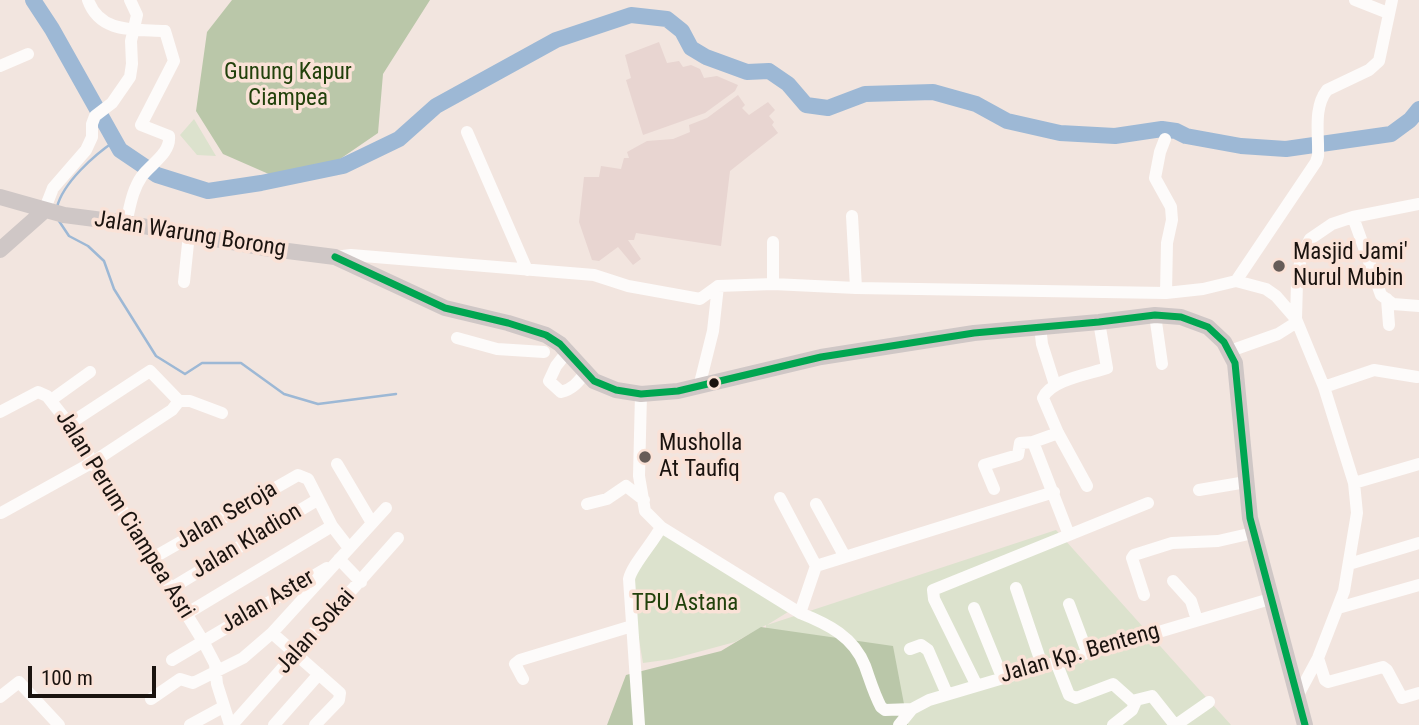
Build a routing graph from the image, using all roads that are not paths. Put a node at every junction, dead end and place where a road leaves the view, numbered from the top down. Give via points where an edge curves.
1 (88, 0) edge
2 (130, 0) edge
3 (1355, 0) edge
4 (1390, 6) edge
5 (135, 29) junction
6 (28, 54) dead end
7 (0, 66) edge
8 (467, 132) dead end
9 (1165, 139) dead end
10 (0, 197) edge
11 (1419, 204) edge
12 (44, 211) junction
13 (852, 216) dead end
14 (1353, 217) junction
15 (126, 223) junction
16 (190, 234) junction
17 (773, 242) dead end
18 (0, 250) edge
19 (335, 257) junction
20 (527, 270) junction
21 (1236, 281) junction
22 (184, 282) dead end
23 (773, 284) junction
24 (718, 286) junction
25 (856, 288) junction
26 (1166, 293) junction
27 (1387, 299) junction
28 (1419, 306) edge
29 (1155, 315) junction
30 (1297, 321) junction
31 (1098, 323) junction
32 (1389, 325) dead end
33 (1040, 326) junction
34 (546, 335) junction
35 (457, 338) dead end
36 (1230, 351) junction
37 (567, 352) junction
38 (1162, 364) dead end
39 (90, 372) dead end
40 (586, 372) junction
41 (1417, 377) dead end
42 (1055, 385) junction
43 (699, 387) junction
44 (1324, 387) junction
45 (641, 394) junction
46 (51, 400) junction
47 (180, 401) junction
48 (0, 412) edge
49 (222, 413) dead end
50 (69, 424) junction
51 (1058, 433) junction
52 (1033, 442) junction
53 (93, 462) junction
54 (337, 464) dead end
55 (1419, 464) edge
56 (1246, 482) junction
57 (1354, 483) junction
58 (1087, 486) dead end
59 (995, 489) dead end
60 (1199, 490) dead end
61 (1054, 492) junction
62 (780, 498) dead end
63 (317, 500) junction
64 (643, 500) junction
65 (1148, 503) dead end
66 (587, 504) dead end
67 (816, 504) dead end
68 (386, 508) dead end
69 (1, 513) edge
70 (372, 523) junction
71 (332, 526) junction
72 (661, 527) junction
73 (1253, 533) junction
74 (1069, 535) junction
75 (397, 537) dead end
76 (1419, 543) edge
77 (349, 548) junction
78 (845, 557) junction
79 (151, 559) junction
80 (337, 562) junction
81 (1349, 565) junction
82 (816, 566) junction
83 (1173, 581) dead end
84 (361, 582) junction
85 (1419, 585) edge
86 (173, 587) junction
87 (1016, 588) dead end
88 (1144, 595) dead end
89 (1270, 598) junction
90 (1069, 604) dead end
91 (974, 608) dead end
92 (1338, 608) junction
93 (800, 613) junction
94 (186, 614) junction
95 (1198, 620) junction
96 (632, 626) junction
97 (272, 633) junction
98 (203, 641) junction
99 (910, 649) dead end
100 (1087, 652) junction
101 (296, 654) junction
102 (1318, 658) junction
103 (172, 660) dead end
104 (1056, 662) junction
105 (1042, 665) junction
106 (217, 672) junction
107 (319, 674) junction
108 (1002, 677) junction
109 (523, 679) dead end
110 (976, 684) junction
111 (1419, 693) edge
112 (947, 694) junction
113 (0, 697) edge
114 (1297, 697) junction
115 (151, 699) dead end
116 (1136, 701) junction
117 (1209, 702) dead end
118 (223, 707) junction
119 (912, 709) junction
120 (59, 725) edge
121 (190, 725) edge
122 (231, 725) edge
123 (274, 725) edge
124 (315, 725) edge
125 (639, 725) edge
126 (899, 725) edge
127 (1113, 725) edge
128 (1175, 725) edge
129 (1305, 725) edge

1 - 5 street via 92,12 108,26
2 - 5 street via 138,15
3 - 4 street
4 - 21 street via 1379,61 1323,96 1313,168
5 - 12 street via 130,77 112,103 95,116 93,137 53,188
5 - 15 street via 165,31 174,61 141,125 169,136 169,145 133,191
6 - 7 street
8 - 20 street
9 - 26 street via 1155,178 1171,207
10 - 12 main road, Jalan Warung Borong
11 - 14 street
12 - 15 main road, Jalan Warung Borong
12 - 18 main road
13 - 25 street
14 - 27 street via 1381,295
14 - 30 street via 1317,233 1305,247 1297,282
15 - 16 main road, Jalan Warung Borong
16 - 19 main road, Jalan Warung Borong
16 - 22 street
17 - 23 street
19 - 20 street
19 - 34 main road, Jalan Warung Borong via 445,308
20 - 24 street via 594,275 700,299
21 - 26 street
21 - 30 street via 1266,289
23 - 24 street
23 - 25 street
24 - 43 street
25 - 26 street
27 - 28 street via 1393,304
27 - 32 street
29 - 31 main road
29 - 36 main road via 1181,317 1208,327
29 - 38 street
30 - 36 street via 1279,334
30 - 44 street
31 - 33 main road
31 - 42 street via 1111,367
33 - 42 street
33 - 43 main road via 821,357
34 - 35 street via 542,356
34 - 37 main road
36 - 56 main road via 1238,380
37 - 40 main road
37 - 40 street via 549,381 561,392 577,385
39 - 46 street
40 - 45 main road via 606,386
41 - 44 street via 1374,370
42 - 51 street via 1043,398
43 - 45 main road
44 - 57 street
45 - 64 street via 639,476
46 - 48 street, Jalan Perum Ciampea Asri via 34,392
46 - 50 street, Jalan Perum Ciampea Asri
47 - 49 street
47 - 50 street via 150,371
47 - 53 street
50 - 53 street, Jalan Perum Ciampea Asri
51 - 52 street
51 - 58 street
52 - 59 street via 1020,443 1018,455 984,465
52 - 61 street
53 - 69 street
53 - 79 street, Jalan Perum Ciampea Asri
54 - 70 street
55 - 57 street
56 - 60 street
56 - 73 main road
57 - 81 street via 1357,513
61 - 74 street
61 - 78 street
62 - 82 street
63 - 71 street
63 - 79 street, Jalan Seroja via 308,479 298,475
63 - 86 street, Jalan Kladion
64 - 66 street via 626,486 607,499
64 - 72 street via 645,511
65 - 74 street
67 - 78 street
68 - 70 street
70 - 77 street
71 - 77 street
71 - 94 street
72 - 93 street
72 - 96 street via 631,569
73 - 88 street via 1218,541 1172,543 1134,555
73 - 89 main road
74 - 110 street via 933,590
75 - 84 street, Jalan Sokai
76 - 81 street
77 - 80 street
78 - 82 street
79 - 86 street, Jalan Perum Ciampea Asri
80 - 84 street
80 - 97 street
80 - 98 street, Jalan Aster
81 - 92 street
82 - 93 street
83 - 95 street via 1191,601
84 - 101 street, Jalan Sokai
85 - 92 street
86 - 94 street, Jalan Perum Ciampea Asri
87 - 105 street
89 - 95 street, Jalan Kp. Benteng
89 - 114 main road
90 - 100 street
91 - 108 street
92 - 102 street
93 - 119 street via 822,621 856,648 881,707
94 - 98 street, Jalan Perum Ciampea Asri
95 - 100 street, Jalan Kp. Benteng
96 - 109 street via 520,660 515,664
96 - 125 street
97 - 101 street
97 - 106 street
98 - 103 street, Jalan Aster
98 - 106 street, Jalan Perum Ciampea Asri
99 - 112 street via 921,645 928,650
100 - 104 street, Jalan Kp. Benteng
101 - 107 street
101 - 122 street, Jalan Sokai
102 - 111 street via 1328,682 1383,667 1402,698
102 - 114 street
104 - 105 street, Jalan Kp. Benteng
104 - 116 street via 1072,698 1113,684
105 - 108 street, Jalan Kp. Benteng
106 - 115 street via 191,684 180,679
106 - 118 street, Jalan Perum Ciampea Asri
107 - 123 street
107 - 124 street via 341,697
108 - 110 street, Jalan Kp. Benteng
110 - 112 street, Jalan Kp. Benteng
112 - 119 street, Jalan Kp. Benteng
113 - 120 street via 19,682
114 - 129 main road
116 - 127 street
116 - 128 street via 1152,696
117 - 128 street
118 - 121 street
118 - 122 street, Jalan Perum Ciampea Asri
119 - 126 street, Jalan Kp. Benteng

